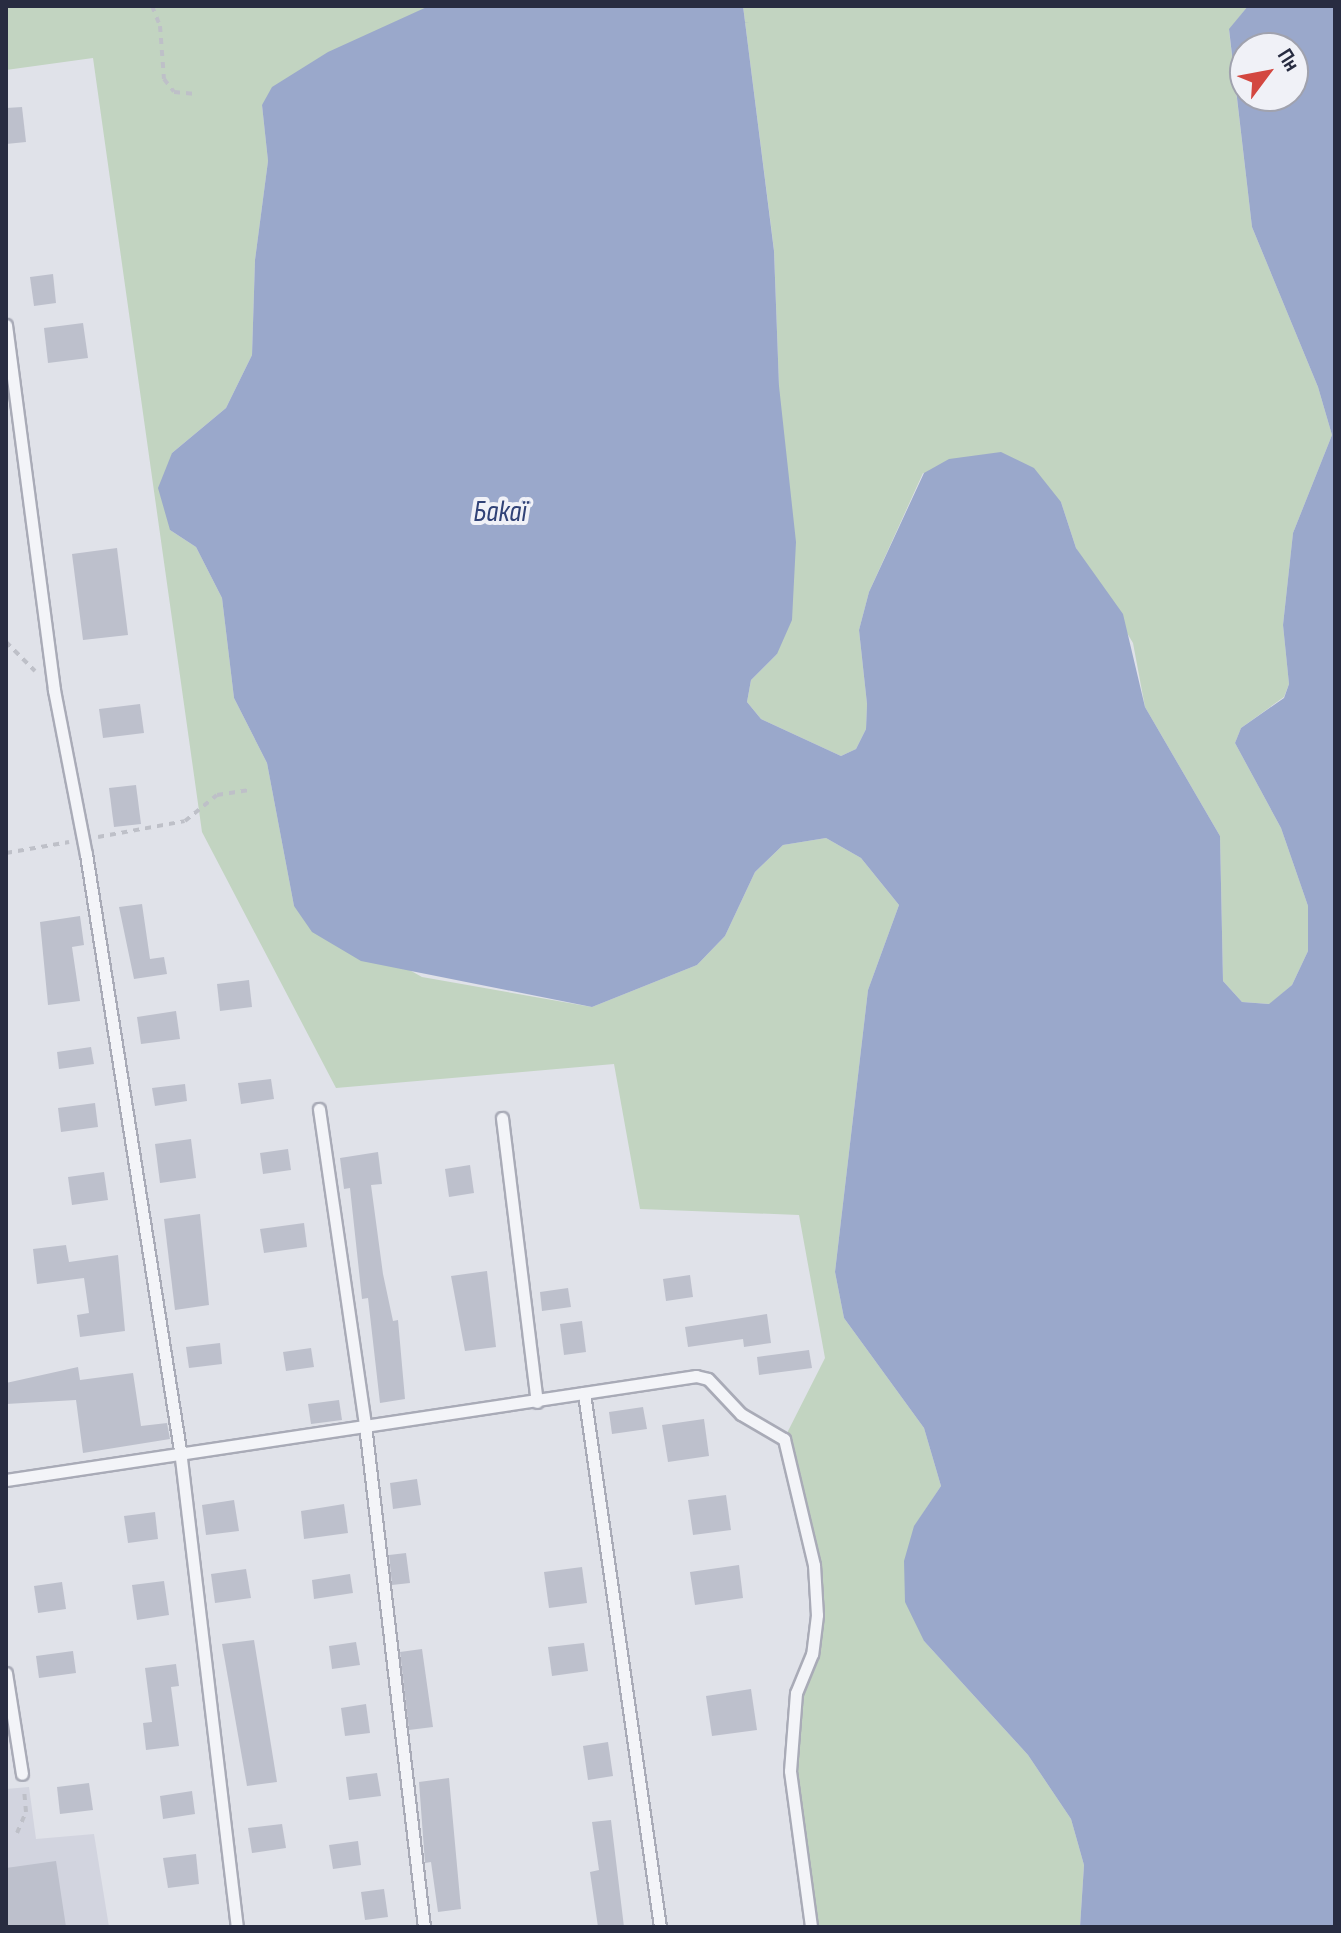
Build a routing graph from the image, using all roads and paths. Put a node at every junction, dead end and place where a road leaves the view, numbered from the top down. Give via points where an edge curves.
1 (152, 6) edge
2 (196, 94) dead end
3 (6, 325) edge
4 (6, 642) edge
5 (54, 690) junction
6 (248, 790) dead end
7 (81, 840) junction
8 (6, 853) edge
9 (319, 1109) dead end
10 (502, 1118) dead end
11 (584, 1393) junction
12 (537, 1402) junction
13 (365, 1425) junction
14 (180, 1450) junction
15 (6, 1480) edge
16 (6, 1673) edge
17 (22, 1774) joint
18 (17, 1833) dead end
19 (237, 1927) edge
20 (424, 1927) edge
21 (660, 1927) edge
22 (811, 1927) edge

1 - 2 path via 160,26 164,79 174,92
3 - 5 lane
4 - 5 path
5 - 7 lane
6 - 7 path via 217,795 185,821
7 - 8 path
7 - 14 lane
9 - 13 lane
10 - 12 lane
11 - 12 lane
11 - 21 lane
11 - 22 lane via 696,1376 718,1387 741,1414 784,1439 814,1565 817,1615 812,1654 796,1693 790,1771
12 - 13 lane
13 - 14 lane
13 - 20 lane
14 - 15 lane
14 - 19 lane
16 - 17 lane
17 - 18 path via 26,1812

